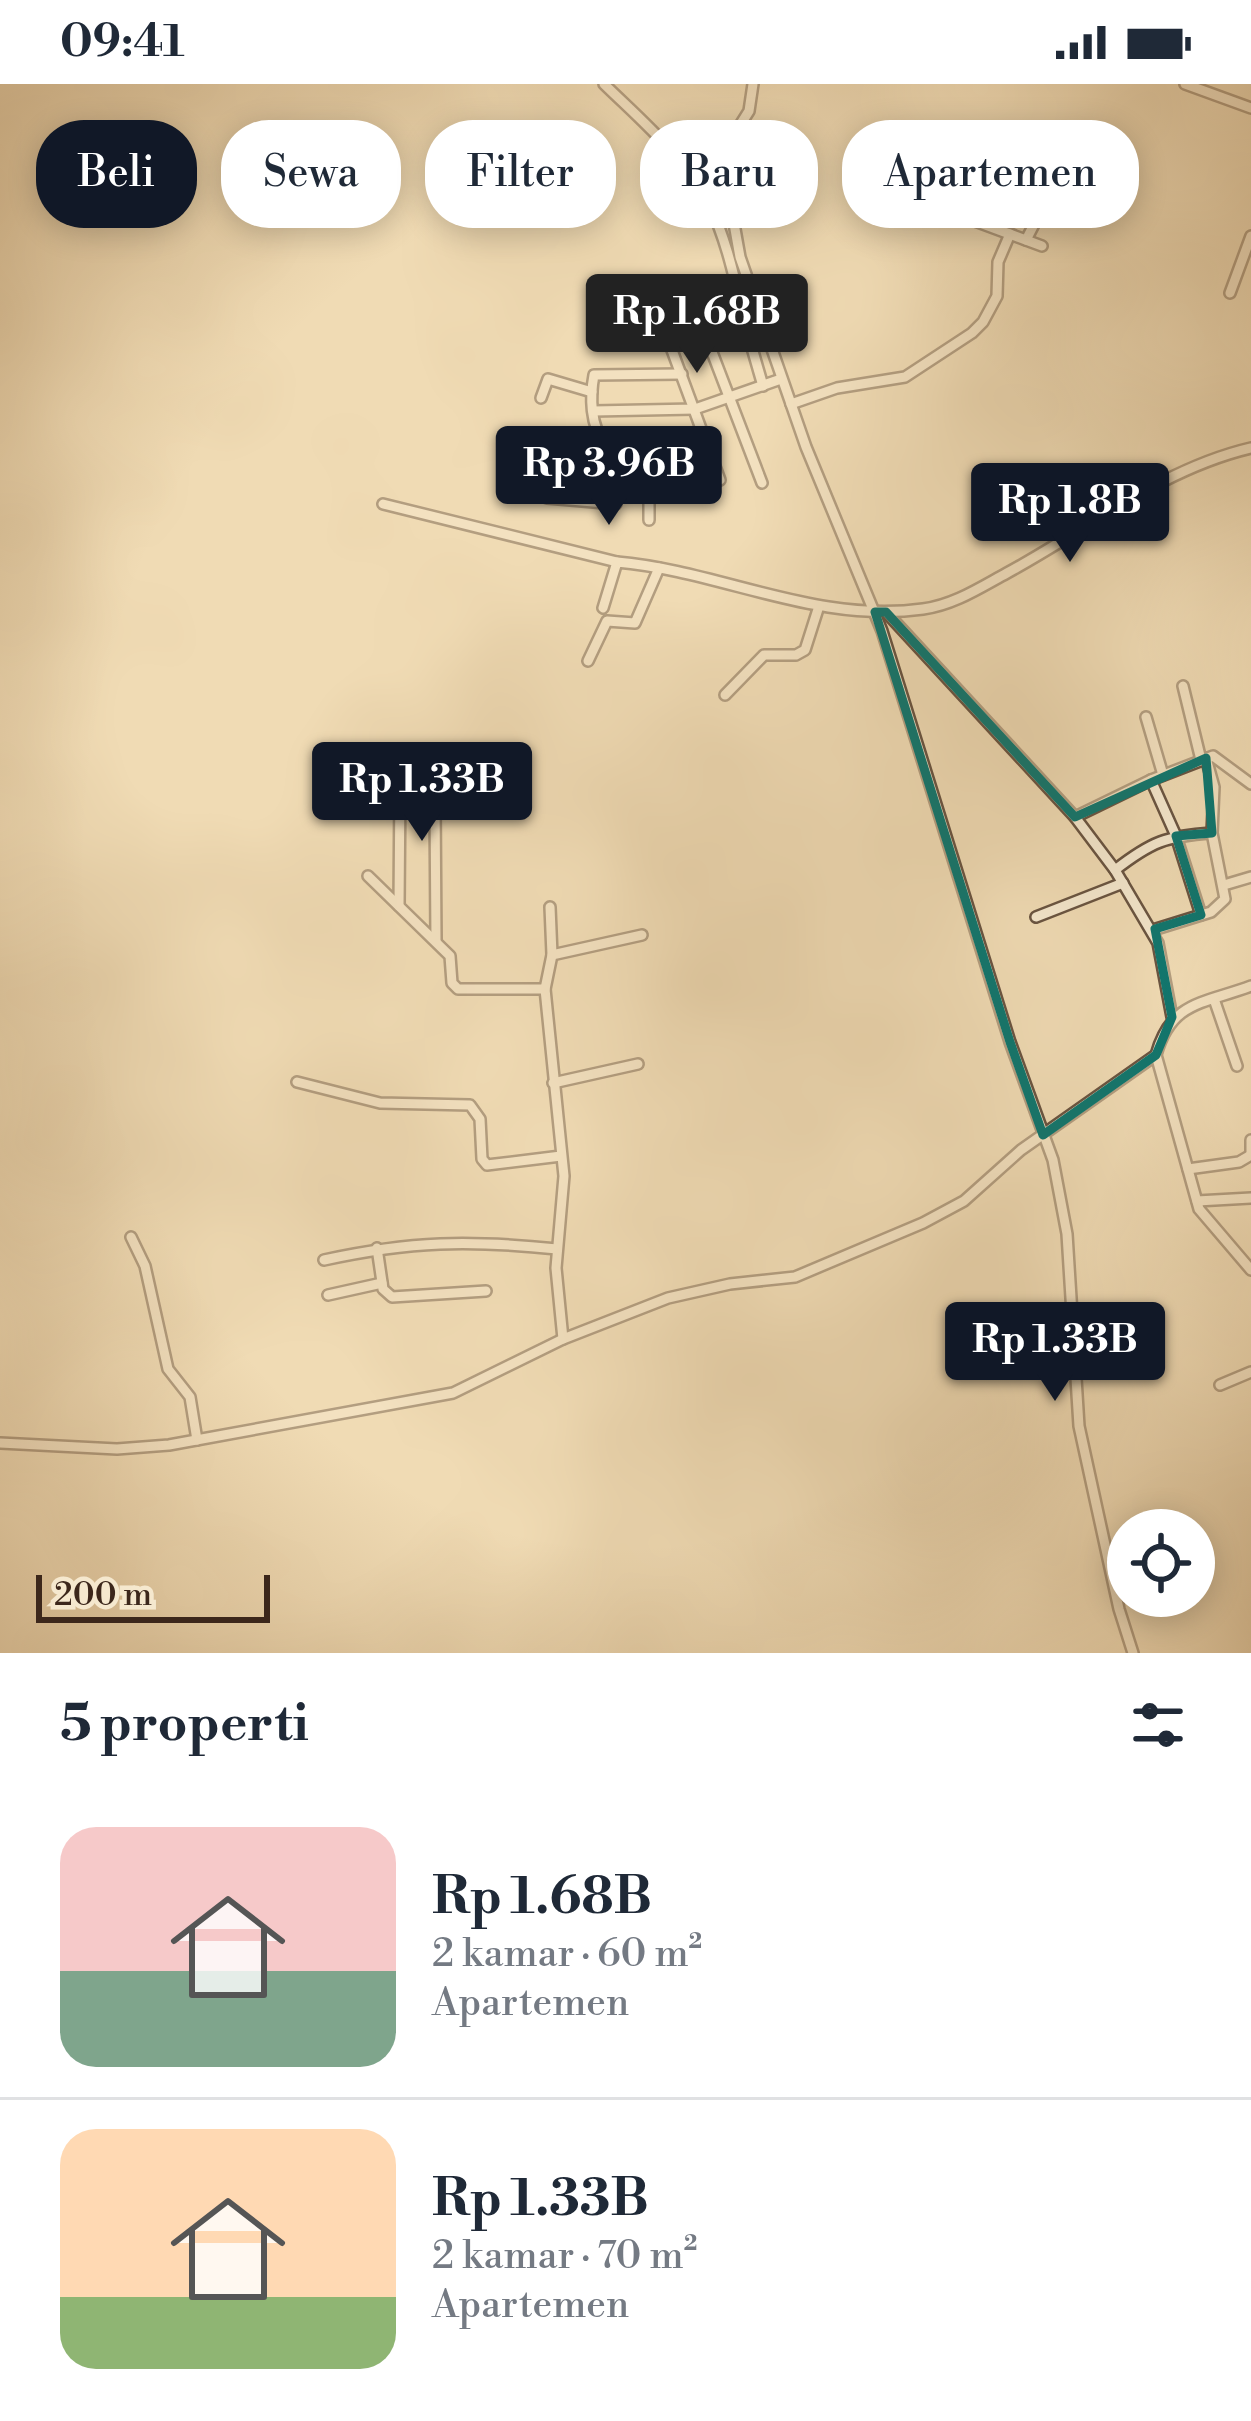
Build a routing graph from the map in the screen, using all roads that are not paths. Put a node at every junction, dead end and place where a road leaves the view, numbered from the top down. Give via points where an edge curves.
1 (604, 84) edge
2 (753, 84) edge
3 (1185, 84) edge
4 (1251, 108) edge
5 (994, 228) edge
6 (1032, 228) edge
7 (1010, 234) junction
8 (1251, 236) edge
9 (1026, 240) junction
10 (1042, 246) dead end
11 (1230, 293) dead end
12 (763, 330) junction
13 (614, 334) dead end
14 (748, 334) junction
15 (707, 339) dead end
16 (532, 372) dead end
17 (682, 374) junction
18 (548, 379) junction
19 (781, 379) junction
20 (764, 386) junction
21 (592, 392) junction
22 (541, 398) dead end
23 (730, 398) junction
24 (791, 404) junction
25 (695, 409) junction
26 (592, 411) junction
27 (612, 446) junction
28 (709, 448) junction
29 (1251, 448) edge
30 (618, 480) junction
31 (649, 483) junction
32 (762, 483) dead end
33 (548, 498) dead end
34 (383, 504) dead end
35 (649, 520) dead end
36 (617, 562) junction
37 (659, 568) junction
38 (819, 606) junction
39 (603, 608) dead end
40 (880, 612) junction
41 (588, 661) dead end
42 (1183, 686) dead end
43 (725, 695) dead end
44 (1146, 717) dead end
45 (1203, 759) junction
46 (1163, 775) junction
47 (1151, 780) junction
48 (400, 782) dead end
49 (1251, 784) edge
50 (435, 800) dead end
51 (1075, 818) junction
52 (1212, 833) junction
53 (1176, 836) junction
54 (1115, 870) junction
55 (368, 876) dead end
56 (1251, 877) edge
57 (1123, 883) junction
58 (1224, 885) junction
59 (399, 906) junction
60 (550, 907) dead end
61 (1201, 915) junction
62 (1036, 917) dead end
63 (1153, 930) junction
64 (642, 935) dead end
65 (436, 941) junction
66 (552, 955) junction
67 (1251, 986) edge
68 (545, 989) junction
69 (1214, 999) junction
70 (1172, 1017) junction
71 (1156, 1055) junction
72 (638, 1064) dead end
73 (1237, 1066) dead end
74 (297, 1082) dead end
75 (553, 1083) junction
76 (1043, 1135) junction
77 (1251, 1140) edge
78 (1251, 1154) edge
79 (561, 1156) junction
80 (1188, 1169) junction
81 (1251, 1198) edge
82 (1197, 1202) junction
83 (131, 1238) dead end
84 (377, 1249) junction
85 (557, 1249) junction
86 (324, 1259) dead end
87 (1250, 1267) edge
88 (382, 1282) junction
89 (486, 1291) dead end
90 (328, 1295) dead end
91 (563, 1339) junction
92 (1251, 1372) edge
93 (1220, 1385) dead end
94 (197, 1441) junction
95 (0, 1443) edge
96 (1133, 1653) edge

1 - 14 street via 699,188
2 - 12 street via 749,111 732,138 728,190
3 - 4 street
5 - 7 street
6 - 9 street
7 - 9 street
7 - 24 street via 997,296 972,333 905,377
8 - 11 street
9 - 10 street
12 - 14 street
12 - 19 street
13 - 17 street via 667,340
14 - 20 street
15 - 23 street
16 - 18 street
17 - 21 street via 596,374
17 - 25 street
18 - 21 street
18 - 22 street
19 - 20 street
19 - 24 street
20 - 23 street
21 - 26 street
23 - 25 street
23 - 32 street
24 - 40 street
25 - 26 street
25 - 28 street
26 - 27 street via 600,440
27 - 28 street
27 - 30 street
28 - 31 street via 718,483
29 - 40 street via 1174,475 963,596
30 - 31 street
30 - 33 street via 613,506
31 - 35 street
34 - 36 street
36 - 37 street
36 - 39 street
37 - 38 street
37 - 41 street via 635,623 607,621
38 - 40 street
38 - 43 street via 805,650 764,655
40 - 51 street
40 - 76 street
42 - 45 street
44 - 46 street
45 - 46 street
45 - 49 street via 1218,759
45 - 52 street via 1214,787
46 - 47 street
47 - 51 street
47 - 53 street
48 - 59 street
50 - 65 street
51 - 54 street
52 - 53 street
52 - 58 street
53 - 54 street
53 - 61 street
54 - 57 street
55 - 59 street
56 - 58 street
57 - 62 street
57 - 63 street
58 - 61 street via 1223,904
59 - 65 street
60 - 66 street
61 - 63 street
63 - 70 street
64 - 66 street
65 - 68 street via 452,959 458,989
66 - 68 street
67 - 69 street
68 - 75 street
69 - 70 street
69 - 73 street
70 - 71 street
71 - 76 street
71 - 80 street
72 - 75 street
74 - 79 street via 380,1103 470,1105 487,1165
75 - 79 street
76 - 91 street via 956,1206 820,1268 688,1292
76 - 96 street via 1067,1234 1084,1455
77 - 78 street
78 - 80 street
79 - 85 street
80 - 82 street
81 - 82 street
82 - 87 street
83 - 94 street via 146,1266 168,1369 190,1397
84 - 85 street via 477,1240
84 - 86 street
84 - 88 street
85 - 91 street
88 - 89 street via 392,1298
88 - 90 street
91 - 94 street via 445,1396
92 - 93 street
94 - 95 street via 117,1448

